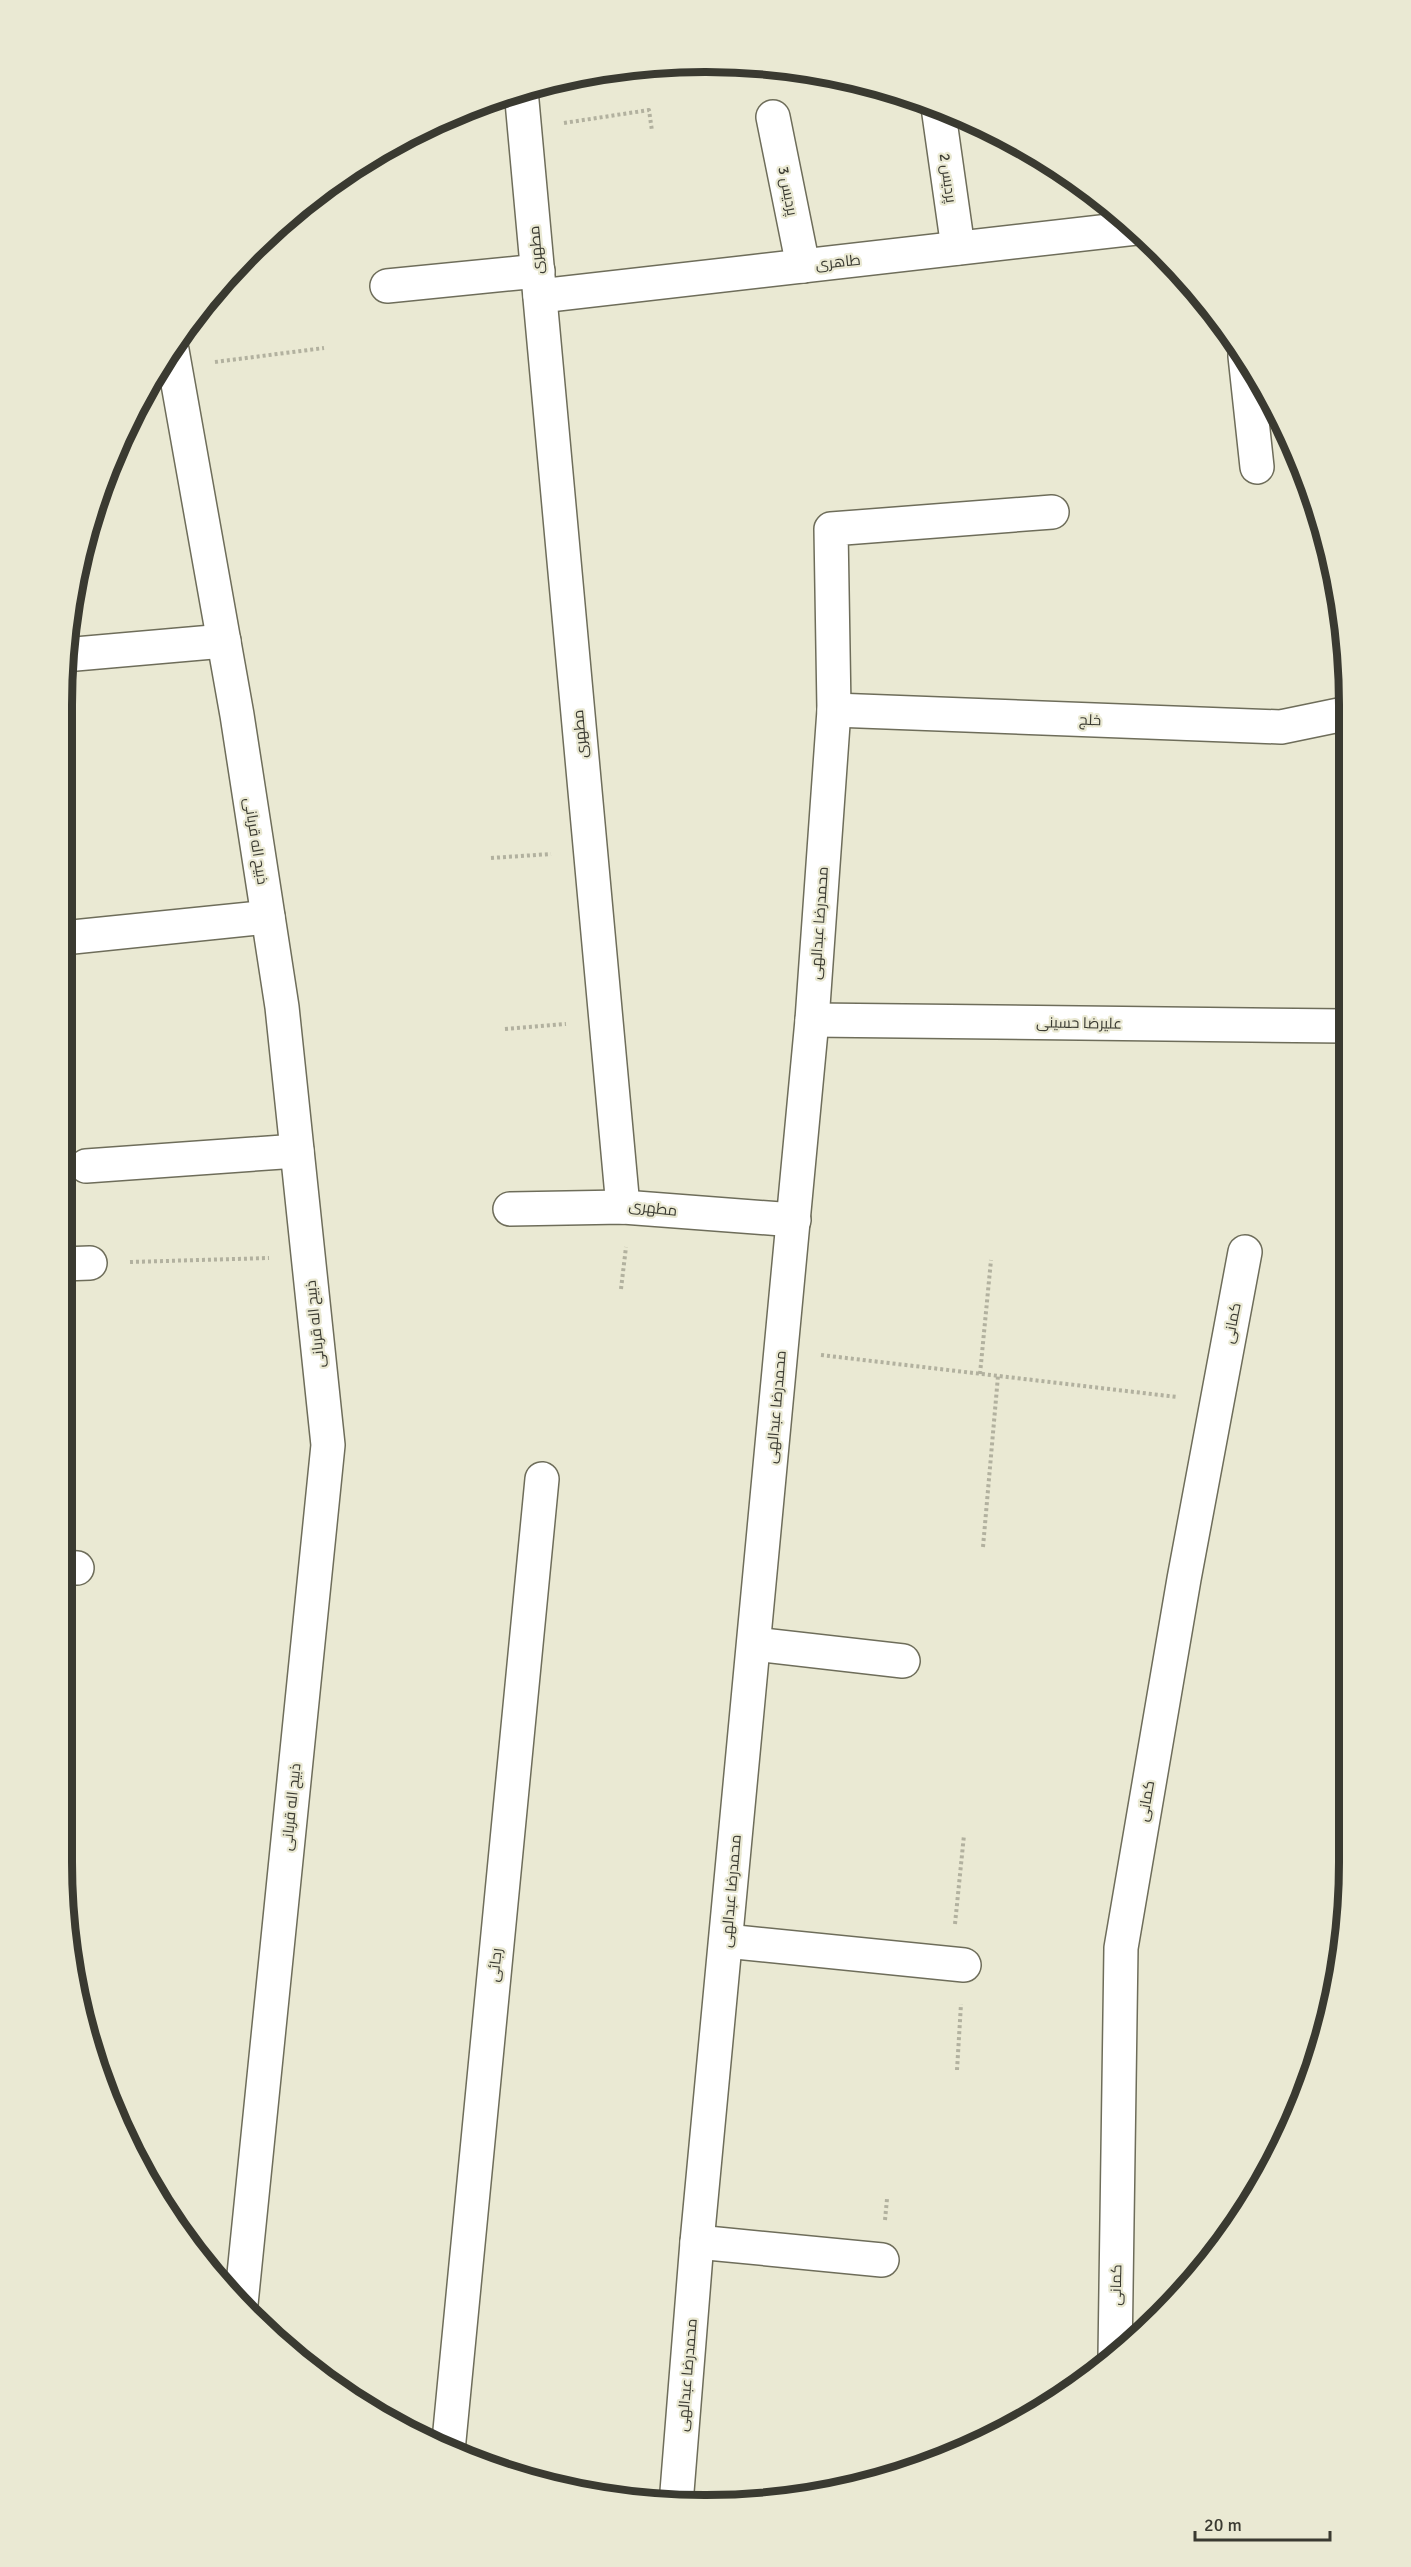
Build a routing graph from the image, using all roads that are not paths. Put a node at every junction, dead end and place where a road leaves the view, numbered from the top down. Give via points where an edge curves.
1 (522, 100) edge
2 (774, 117) dead end
3 (939, 117) edge
4 (1123, 229) edge
5 (958, 248) junction
6 (803, 266) junction
7 (539, 284) junction
8 (387, 286) dead end
9 (174, 361) edge
10 (1247, 379) edge
11 (1257, 467) dead end
12 (1052, 512) dead end
13 (224, 641) junction
14 (74, 654) edge
15 (834, 710) junction
16 (1339, 715) edge
17 (268, 917) junction
18 (72, 937) edge
19 (812, 1020) junction
20 (1339, 1026) edge
21 (297, 1151) junction
22 (86, 1166) dead end
23 (623, 1207) junction
24 (510, 1209) dead end
25 (794, 1220) junction
26 (1245, 1252) dead end
27 (543, 1479) dead end
28 (754, 1644) junction
29 (903, 1661) dead end
30 (726, 1941) junction
31 (957, 1964) road end
32 (698, 2242) junction
33 (882, 2260) dead end
34 (242, 2293) edge
35 (1115, 2344) edge
36 (449, 2441) edge
37 (677, 2494) edge

1 - 7 street, مطهری
2 - 6 street, پردیس 3
3 - 5 street, پردیس 2
4 - 5 street, طاهری
5 - 6 street, طاهری
6 - 7 street, طاهری
7 - 8 street, طاهری
7 - 23 street, مطهری
9 - 13 street, ذبیح اله قربانی
10 - 11 street
12 - 15 street, محمدرضا عبدالهی via 831,529
13 - 14 street
13 - 17 street, ذبیح اله قربانی
15 - 16 street, خلج via 1281,727
15 - 19 street, محمدرضا عبدالهی
17 - 18 street
17 - 21 street, ذبیح اله قربانی
19 - 20 street, علیرضا حسینی
19 - 25 street, محمدرضا عبدالهی
21 - 22 street
21 - 34 street, ذبیح اله قربانی via 327,1445
23 - 24 street
23 - 25 street, مطهری
25 - 28 street, محمدرضا عبدالهی
26 - 35 street, کمانی via 1121,1948
27 - 36 street, رجائی
28 - 29 street
28 - 30 street, محمدرضا عبدالهی
30 - 31 street
30 - 32 street, محمدرضا عبدالهی
32 - 33 street
32 - 37 street, محمدرضا عبدالهی

